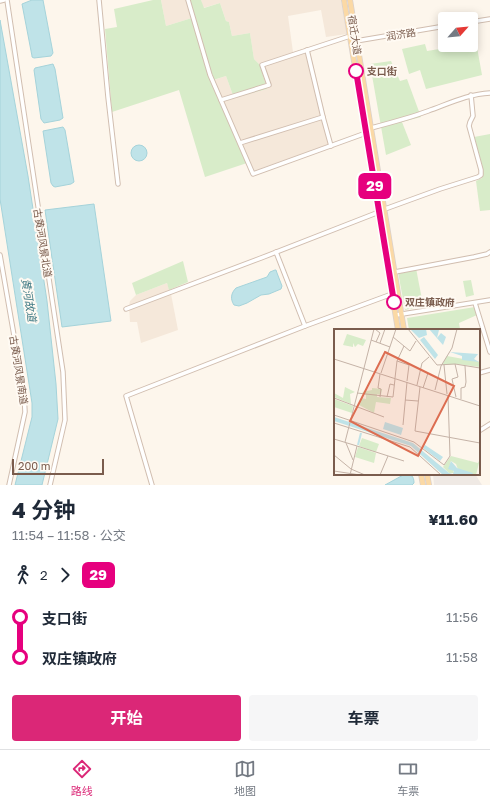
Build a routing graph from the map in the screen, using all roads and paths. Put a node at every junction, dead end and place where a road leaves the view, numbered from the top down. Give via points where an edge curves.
1 (4, 0) edge
2 (7, 0) edge
3 (100, 0) edge
4 (188, 0) edge
5 (344, 0) edge
6 (350, 0) edge
7 (0, 1) edge
8 (490, 19) edge
9 (478, 21) edge
10 (438, 27) edge
11 (350, 36) junction
12 (356, 41) junction
13 (307, 50) junction
14 (490, 93) edge
15 (471, 96) junction
16 (221, 100) junction
17 (323, 118) junction
18 (371, 128) junction
19 (366, 133) junction
20 (240, 143) junction
21 (331, 146) junction
22 (118, 184) dead end
23 (385, 209) junction
24 (379, 212) junction
25 (276, 252) junction
26 (490, 252) edge
27 (0, 255) edge
28 (395, 272) junction
29 (392, 294) junction
30 (490, 300) edge
31 (475, 303) junction
32 (126, 309) dead end
33 (402, 314) junction
34 (396, 315) junction
35 (305, 326) junction
36 (398, 329) edge
37 (404, 329) edge
38 (490, 352) edge
39 (490, 370) edge
40 (480, 373) edge
41 (490, 424) edge
42 (480, 431) edge
43 (427, 475) edge
44 (9, 485) edge
45 (50, 485) edge
46 (152, 485) edge
47 (429, 485) edge

1 - 7 street
2 - 45 street, 古黄河风景北道 via 63,372 65,420
3 - 22 street
4 - 16 street via 210,75
5 - 11 main road, 宿迁大道
6 - 12 main road, 宿迁大道
8 - 9 street
10 - 12 street, 润济路
11 - 13 street
11 - 19 main road, 宿迁大道
12 - 18 main road, 宿迁大道
13 - 16 street via 262,65 270,85
13 - 17 street
14 - 15 street
15 - 18 street
15 - 23 street via 473,116 469,126 481,175
16 - 20 street
17 - 20 street
17 - 21 street
18 - 23 main road, 宿迁大道
19 - 21 street
19 - 24 main road, 宿迁大道
20 - 21 street via 254,174
23 - 28 main road, 宿迁大道
24 - 25 street
24 - 29 main road, 宿迁大道
25 - 32 street
25 - 35 street
26 - 28 street
27 - 44 street, 古黄河风景南道 via 24,393 25,412
28 - 33 main road, 宿迁大道
29 - 34 main road, 宿迁大道
29 - 35 street
30 - 31 street
31 - 33 street
31 - 38 street
33 - 34 street
33 - 37 main road, 宿迁大道
34 - 36 main road, 宿迁大道
35 - 46 street via 126,396
39 - 40 street
41 - 42 street
43 - 47 main road

